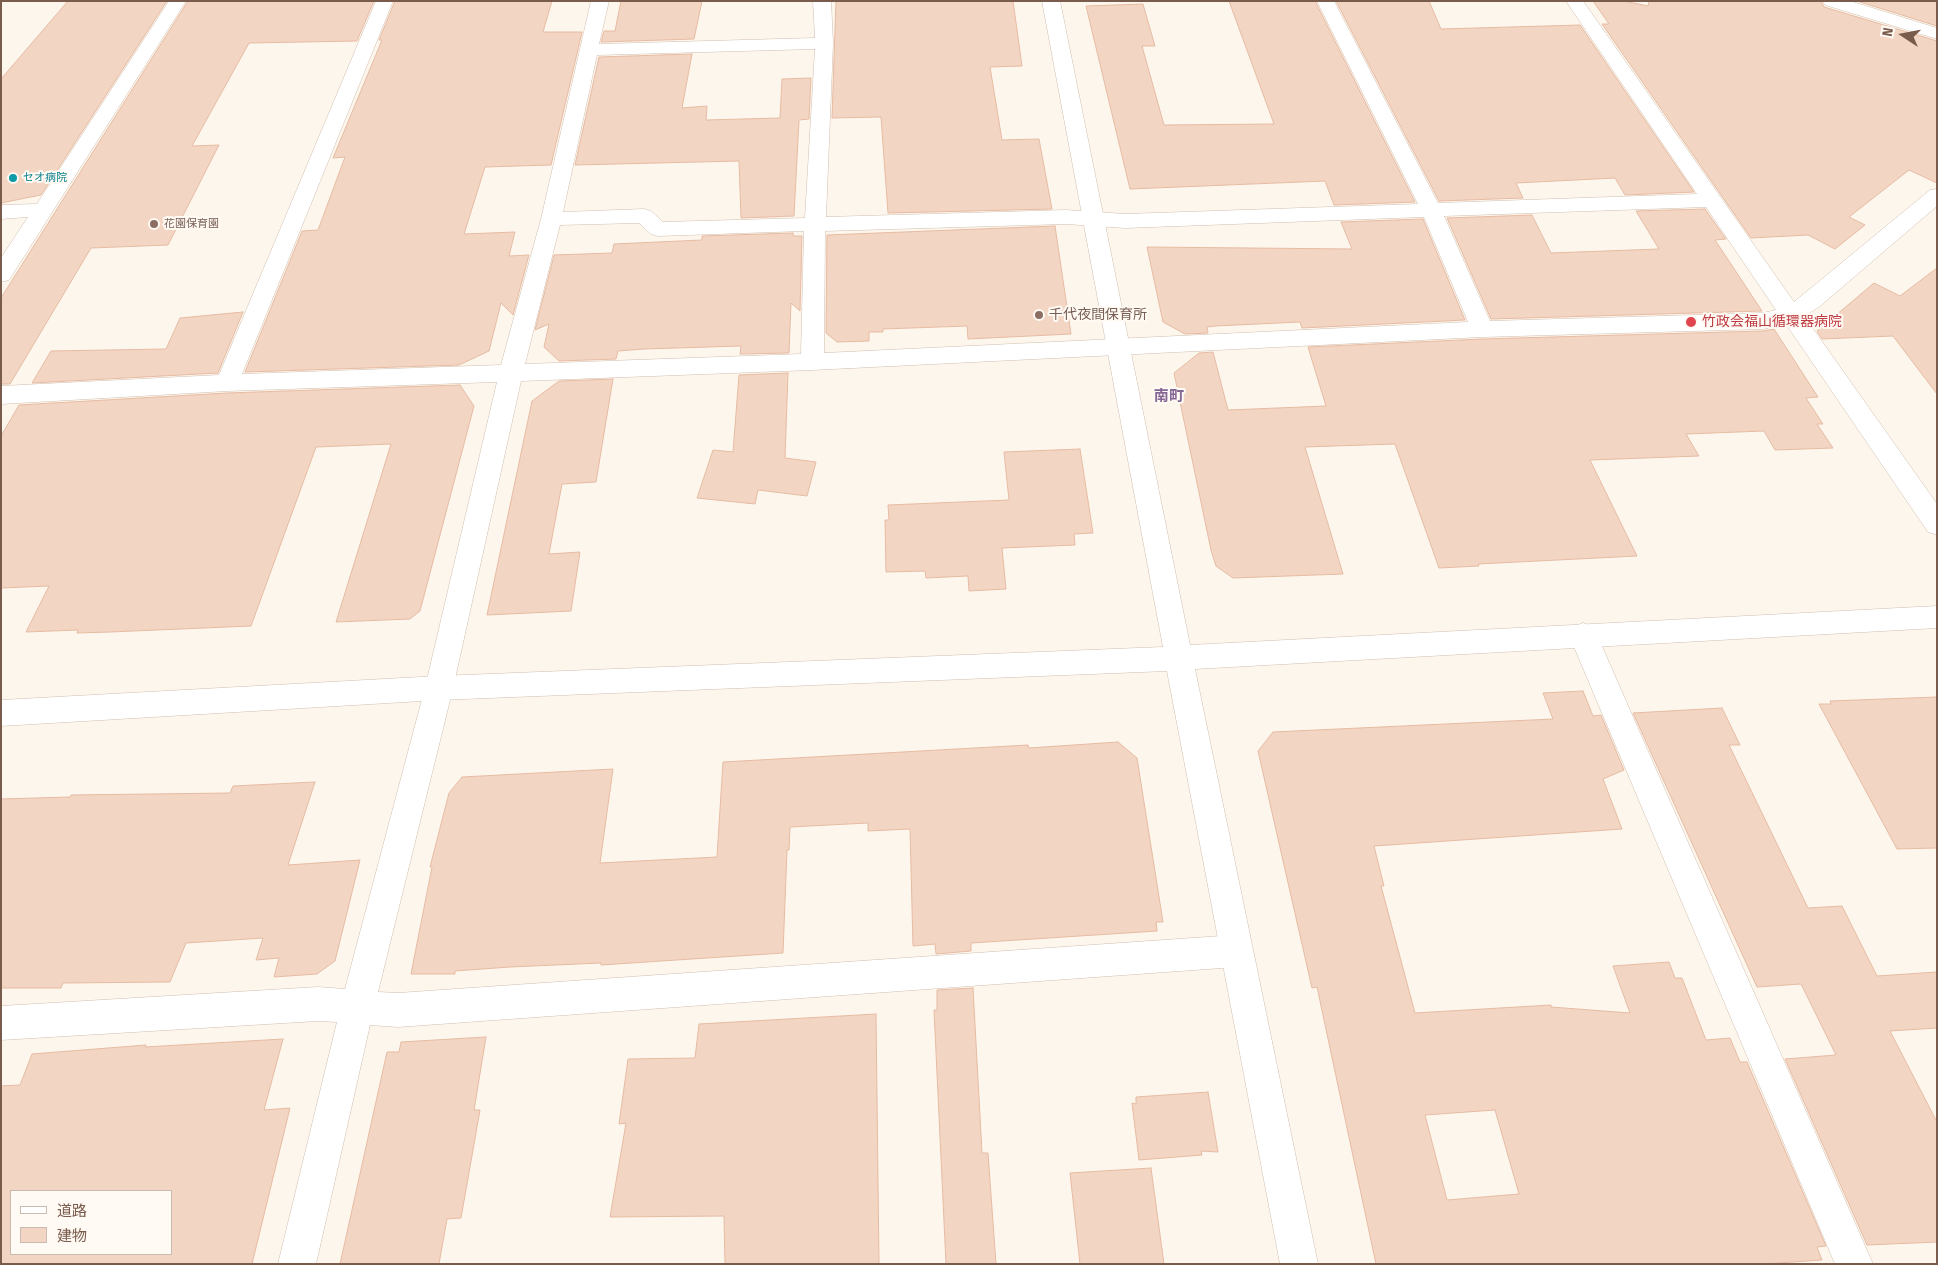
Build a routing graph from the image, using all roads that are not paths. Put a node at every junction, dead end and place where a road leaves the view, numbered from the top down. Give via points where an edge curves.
1 (178, 1) edge
2 (385, 1) edge
3 (600, 1) edge
4 (822, 1) edge
5 (1051, 1) edge
6 (1325, 1) edge
7 (1574, 1) edge
8 (1831, 1) edge
9 (1937, 34) edge
10 (824, 43) junction
11 (589, 50) junction
12 (1937, 195) edge
13 (1712, 200) junction
14 (1431, 209) junction
15 (43, 210) junction
16 (1, 212) edge
17 (551, 219) junction
18 (1093, 219) junction
19 (815, 225) junction
20 (1, 275) edge
21 (1790, 315) junction
22 (1482, 328) junction
23 (1120, 348) junction
24 (812, 362) junction
25 (511, 372) junction
26 (227, 383) junction
27 (1, 395) edge
28 (1937, 525) edge
29 (1937, 617) edge
30 (1583, 636) junction
31 (1180, 658) junction
32 (439, 688) junction
33 (1, 713) edge
34 (1236, 951) junction
35 (357, 1008) junction
36 (1, 1023) edge
37 (297, 1264) edge
38 (1299, 1264) edge
39 (1854, 1264) edge

1 - 15 street
2 - 26 street
3 - 11 street
4 - 10 street
5 - 18 street
6 - 14 street
7 - 13 street
8 - 9 street
10 - 11 street
10 - 19 street
11 - 17 street
12 - 21 street via 1811,302
13 - 14 street
13 - 21 street
14 - 18 street via 1125,221
14 - 22 street
15 - 16 street
15 - 20 street
17 - 19 street via 644,216 658,229
17 - 25 street
18 - 19 street via 1066,217
18 - 23 street
19 - 24 street
21 - 22 street via 1763,321
21 - 28 street
22 - 23 street
23 - 24 street
23 - 31 street
24 - 25 street
25 - 26 street
25 - 32 street
26 - 27 street
29 - 30 street
30 - 31 street
30 - 39 street
31 - 32 street
31 - 34 street
32 - 33 street
32 - 35 street
34 - 35 street via 398,1010
34 - 38 street
35 - 36 street via 318,1004
35 - 37 street

